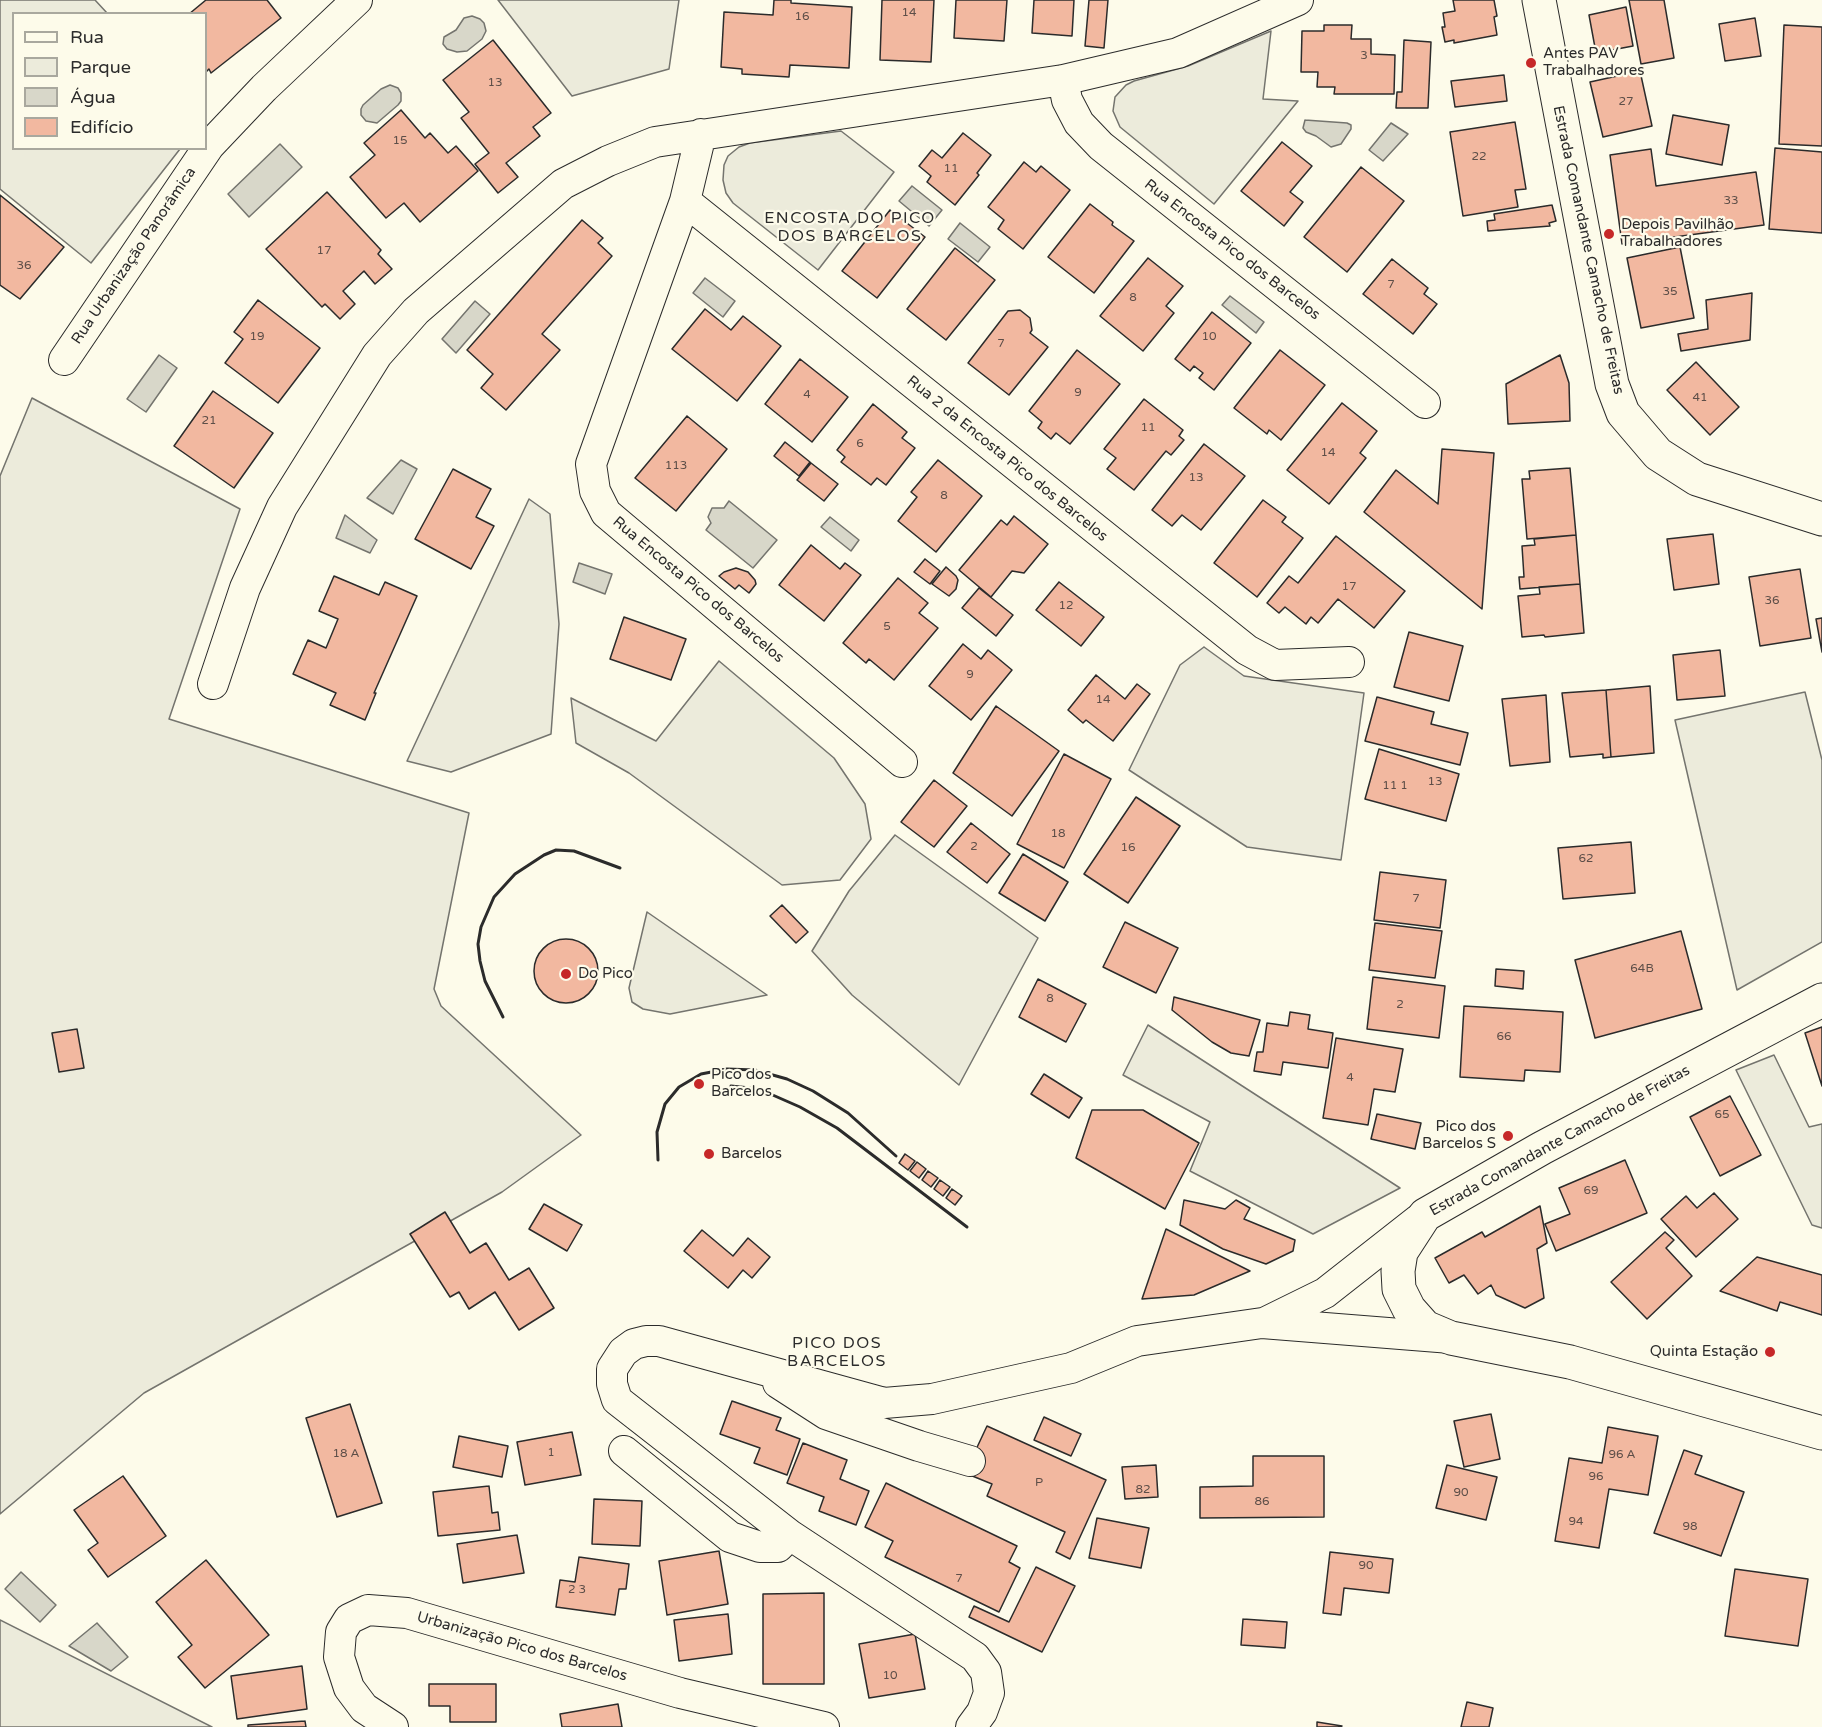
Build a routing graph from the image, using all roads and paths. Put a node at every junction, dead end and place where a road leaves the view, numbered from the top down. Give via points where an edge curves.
1 (357, 0) edge
2 (1298, 0) edge
3 (1539, 0) edge
4 (1063, 80) junction
5 (701, 134) junction
6 (207, 149) edge
7 (206, 150) edge
8 (685, 201) junction
9 (64, 360) dead end
10 (1425, 403) dead end
11 (1822, 519) edge
12 (1348, 662) dead end
13 (213, 684) dead end
14 (902, 762) dead end
15 (1822, 1000) edge
16 (1425, 1215) junction
17 (1262, 1323) junction
18 (1450, 1338) junction
19 (756, 1368) junction
20 (1822, 1433) edge
21 (624, 1451) dead end
22 (970, 1461) dead end
23 (790, 1535) junction
24 (393, 1727) edge
25 (824, 1727) edge
26 (971, 1727) edge

1 - 6 street, Rua Urbanização Panorâmica via 264,87
2 - 4 street via 1178,53
3 - 11 main road, Estrada Comandante Camacho de Freitas via 1612,384 1623,413 1658,454 1697,479
4 - 5 street
4 - 10 street, Rua Encosta Pico dos Barcelos via 1079,123 1101,146
5 - 8 street, Rua Encosta Pico dos Barcelos
5 - 13 street via 655,142 563,184 416,311 377,356 282,507 245,588
7 - 9 street, Rua Urbanização Panorâmica
8 - 12 street, Rua 2 da Encosta Pico dos Barcelos via 1247,650 1275,665
8 - 14 street, Rua Encosta Pico dos Barcelos via 591,464 595,491 606,513
15 - 16 main road, Estrada Comandante Camacho de Freitas via 1542,1148
16 - 17 street via 1325,1293
16 - 18 main road, Estrada Comandante Camacho de Freitas via 1401,1251 1399,1289 1408,1309 1425,1327
17 - 18 street
17 - 19 street via 1137,1341 1071,1368 905,1402 884,1403
18 - 20 main road, Estrada Comandante Camacho de Freitas via 1570,1362
19 - 22 street via 826,1414
19 - 23 street via 659,1341 646,1341 623,1352 612,1369 612,1384 617,1400
21 - 23 street via 730,1537 760,1547 778,1547
23 - 26 street via 975,1657 986,1672 989,1693
24 - 25 street, Urbanização Pico dos Barcelos via 364,1708 349,1688 339,1657 341,1632 349,1619 368,1610 407,1613 680,1693

